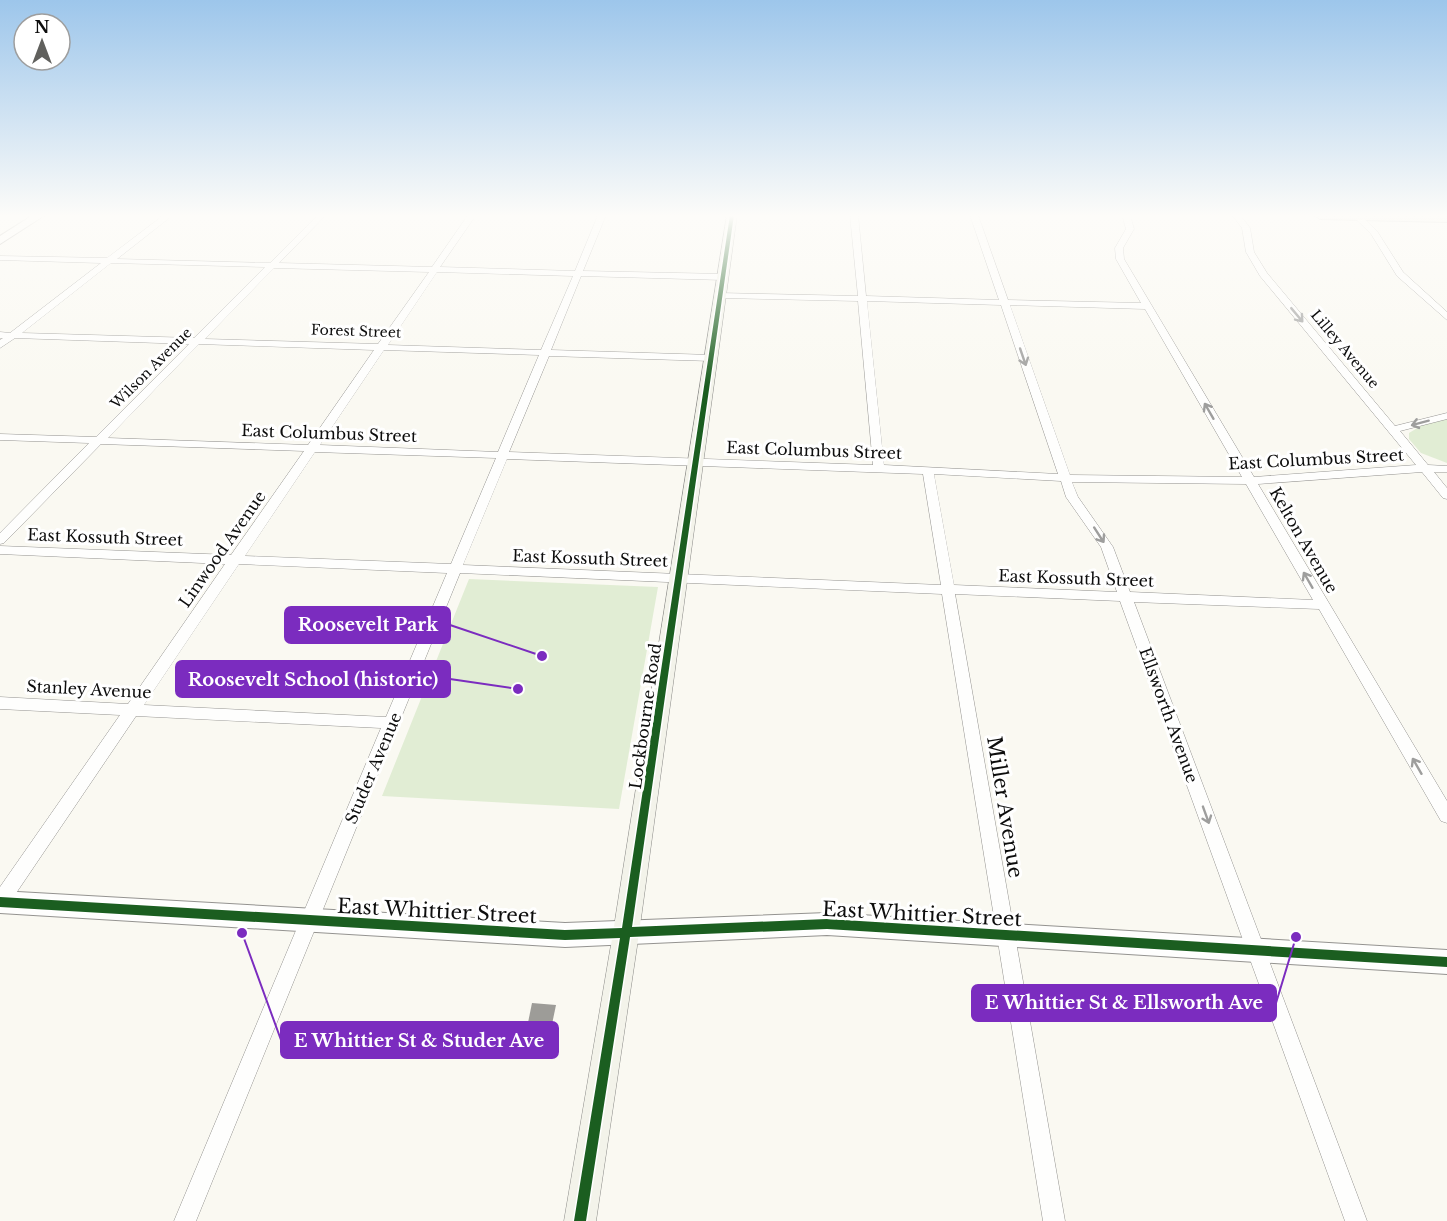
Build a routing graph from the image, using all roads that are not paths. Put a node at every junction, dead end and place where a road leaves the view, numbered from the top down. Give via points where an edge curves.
1 (96, 272) edge
2 (264, 272) edge
3 (433, 272) edge
4 (529, 272) edge
5 (725, 272) edge
6 (859, 272) edge
7 (994, 272) edge
8 (1128, 272) edge
9 (1262, 272) edge
10 (1398, 272) edge
11 (578, 273) junction
12 (723, 286) junction
13 (862, 298) junction
14 (1004, 302) junction
15 (1148, 306) junction
16 (1447, 317) edge
17 (0, 335) edge
18 (13, 336) junction
19 (196, 341) junction
20 (0, 345) edge
21 (381, 347) junction
22 (545, 352) junction
23 (712, 357) junction
24 (1447, 416) edge
25 (1393, 430) junction
26 (0, 437) edge
27 (98, 441) junction
28 (312, 449) junction
29 (502, 456) junction
30 (696, 463) junction
31 (1425, 468) junction
32 (879, 469) junction
33 (1447, 469) edge
34 (928, 471) junction
35 (1065, 478) junction
36 (1250, 481) junction
37 (1447, 495) edge
38 (0, 540) edge
39 (0, 550) edge
40 (236, 559) junction
41 (455, 569) junction
42 (679, 578) junction
43 (948, 589) junction
44 (1125, 597) junction
45 (1323, 605) junction
46 (0, 703) edge
47 (132, 710) junction
48 (392, 723) junction
49 (1447, 816) edge
50 (0, 902) edge
51 (310, 920) junction
52 (627, 933) junction
53 (1005, 935) junction
54 (1256, 950) junction
55 (1447, 962) edge
56 (185, 1221) edge
57 (580, 1221) edge
58 (1054, 1221) edge
59 (1356, 1221) edge

1 - 18 street
2 - 19 street, Wilson Avenue
3 - 21 street, Linwood Avenue
4 - 11 street
5 - 12 main road, Lockbourne Road
6 - 13 street
7 - 14 street, Ellsworth Avenue
8 - 15 street, Kelton Avenue
9 -> 25 street, Lilley Avenue
10 - 16 street
11 - 12 street
11 - 22 street, Studer Avenue
12 - 13 street
12 - 23 main road, Lockbourne Road
13 - 14 street
13 - 32 street
14 - 15 street
14 -> 35 street, Ellsworth Avenue
36 -> 15 street, Kelton Avenue
17 - 18 street, Forest Street
18 - 19 street, Forest Street
18 - 20 street
19 - 21 street, Forest Street
19 - 27 street, Wilson Avenue
21 - 22 street, Forest Street
21 - 28 street, Linwood Avenue
22 - 23 street, Forest Street
22 - 29 street, Studer Avenue
23 - 30 main road, Lockbourne Road
24 -> 25 street
25 - 31 street, Lilley Avenue
26 - 27 street, East Columbus Street
27 - 28 street, East Columbus Street
27 - 38 street, Wilson Avenue
28 - 29 street, East Columbus Street
28 - 40 street, Linwood Avenue
29 - 30 street, East Columbus Street
29 - 41 street, Studer Avenue
30 - 32 street, East Columbus Street
30 - 42 main road, Lockbourne Road
31 - 33 street, East Columbus Street
31 - 36 street, East Columbus Street
31 - 37 street, Lilley Avenue
32 - 34 street, East Columbus Street
34 - 35 street, East Columbus Street
34 - 43 street, Miller Avenue
35 - 36 street, East Columbus Street
35 -> 44 street, Ellsworth Avenue via 1075,503 1107,547
45 -> 36 street, Kelton Avenue
39 - 40 street, East Kossuth Street
40 - 41 street, East Kossuth Street
40 - 47 street, Linwood Avenue
41 - 42 street, East Kossuth Street
41 - 48 street, Studer Avenue
42 - 43 street, East Kossuth Street
42 - 52 main road, Lockbourne Road
43 - 44 street, East Kossuth Street
43 - 53 street, Miller Avenue
44 - 45 street, East Kossuth Street
44 -> 54 street, Ellsworth Avenue
49 -> 45 street, Kelton Avenue
46 - 47 street, Stanley Avenue
47 - 48 street, Stanley Avenue
47 - 50 street, Linwood Avenue
48 - 51 street, Studer Avenue
50 - 51 street, East Whittier Street
51 - 52 street, East Whittier Street via 566,935
51 - 56 street, Studer Avenue
52 - 53 street, East Whittier Street via 827,924
52 - 57 main road, Lockbourne Road
53 - 54 street, East Whittier Street
53 - 58 street, Miller Avenue
54 - 55 street, East Whittier Street
54 - 59 street, Ellsworth Avenue

